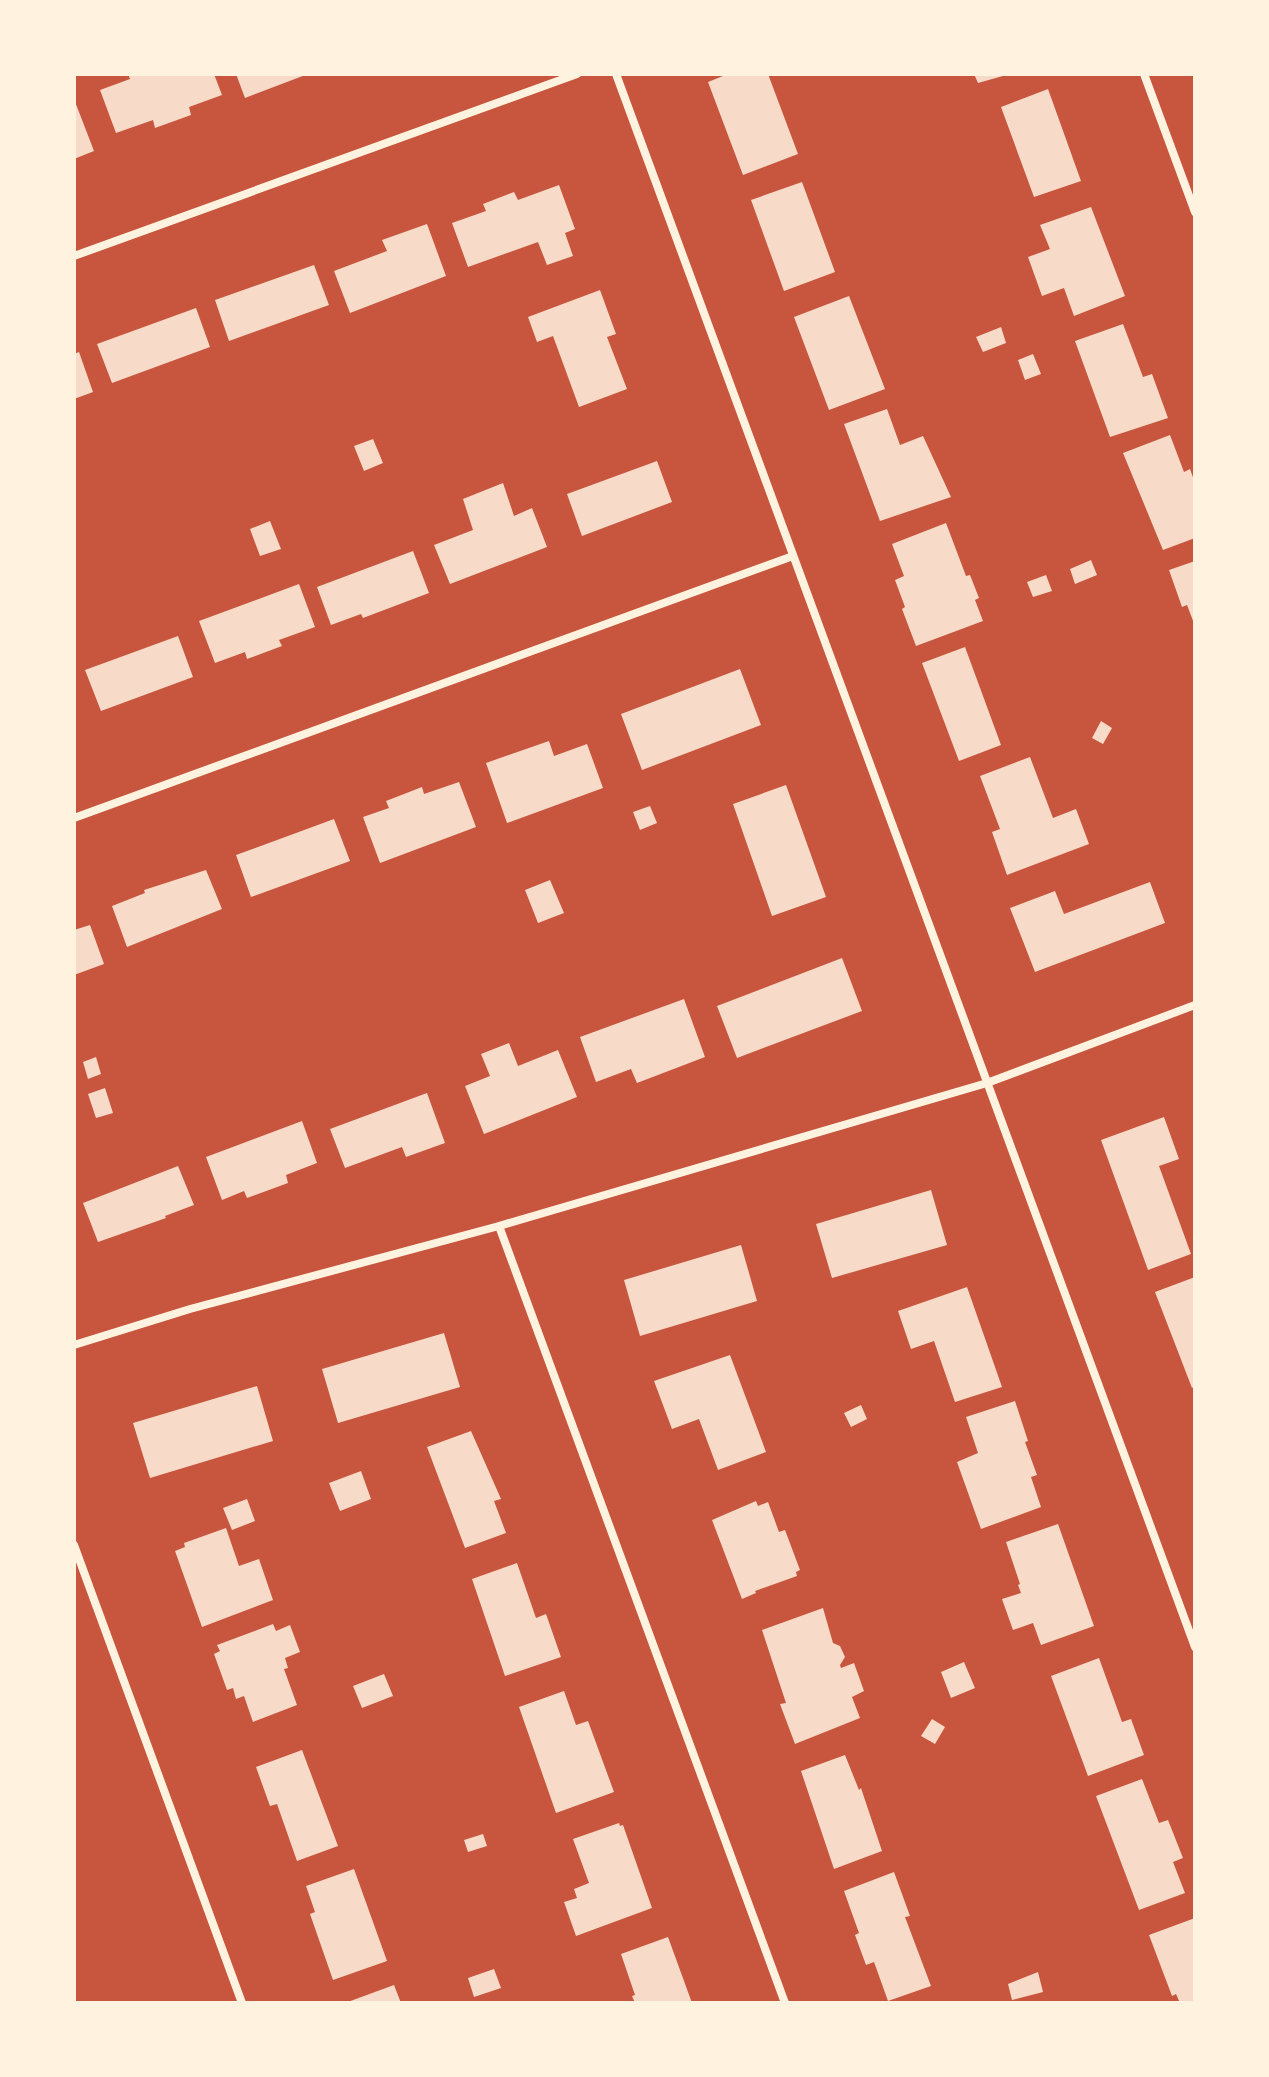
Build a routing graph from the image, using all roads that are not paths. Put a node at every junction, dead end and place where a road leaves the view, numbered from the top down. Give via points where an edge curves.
1 (577, 74) edge
2 (616, 74) edge
3 (1144, 74) edge
4 (1195, 212) edge
5 (74, 256) edge
6 (793, 556) junction
7 (74, 818) edge
8 (1195, 1005) edge
9 (987, 1083) junction
10 (499, 1226) junction
11 (74, 1345) edge
12 (74, 1545) edge
13 (1195, 1647) edge
14 (242, 2003) edge
15 (785, 2003) edge

1 - 5 street
2 - 6 street
3 - 4 street
6 - 7 street
6 - 9 street
8 - 9 street
9 - 10 street
9 - 13 street
10 - 11 street
10 - 15 street
12 - 14 street

